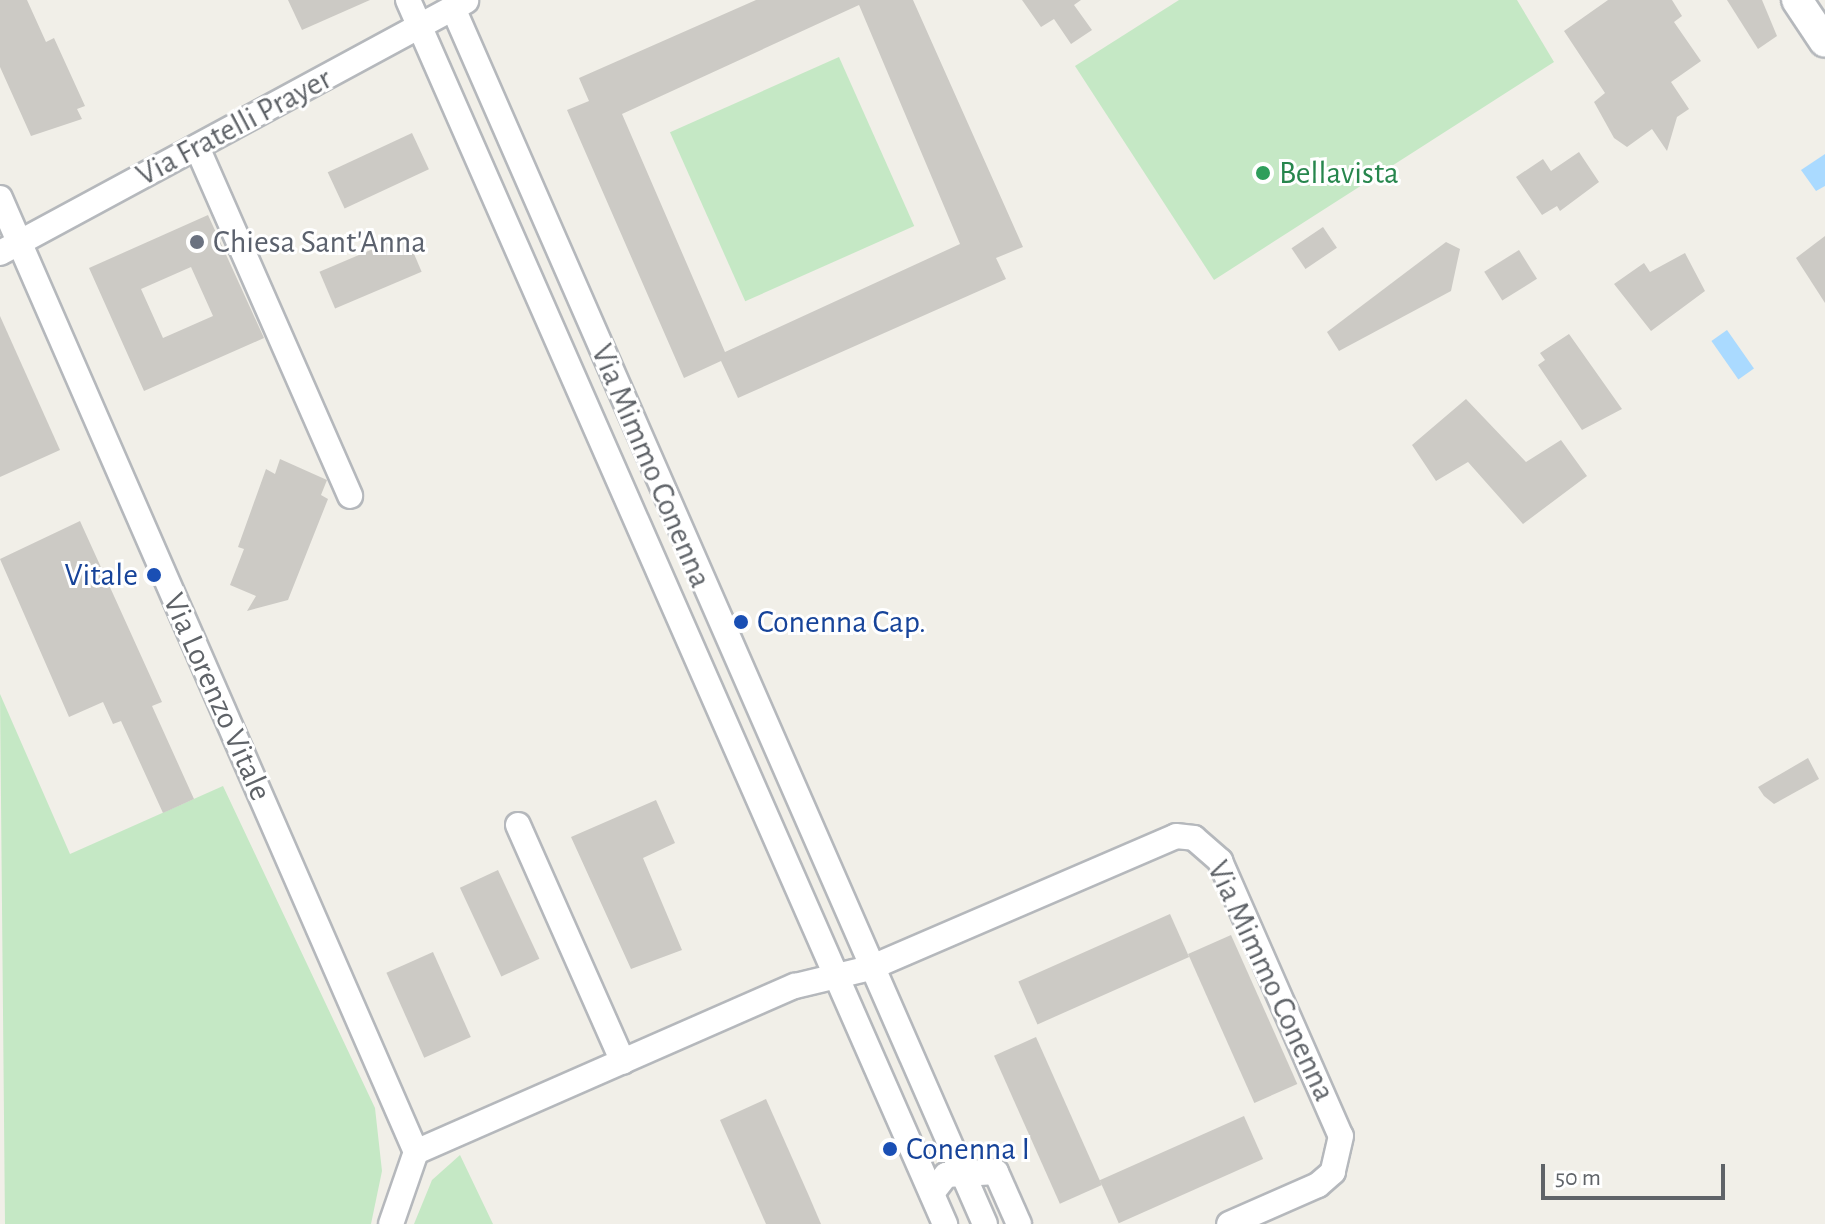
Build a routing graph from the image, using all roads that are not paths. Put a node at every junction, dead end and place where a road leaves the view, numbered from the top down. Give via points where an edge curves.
1 (408, 0) edge
2 (1797, 0) edge
3 (460, 4) edge
4 (420, 27) junction
5 (1825, 42) edge
6 (197, 147) junction
7 (0, 198) edge
8 (10, 248) edge
9 (651, 466) junction
10 (618, 480) junction
11 (350, 496) dead end
12 (667, 505) junction
13 (636, 521) junction
14 (518, 825) dead end
15 (870, 968) junction
16 (836, 973) junction
17 (623, 1062) junction
18 (936, 1114) junction
19 (905, 1136) junction
20 (416, 1152) junction
21 (963, 1179) junction
22 (932, 1193) junction
23 (391, 1224) edge
24 (945, 1224) edge
25 (985, 1224) edge
26 (1019, 1224) edge
27 (1229, 1224) edge

1 - 4 street, Via Mimmo Conenna
2 - 5 street
3 - 4 street, Via Fratelli Prayer
3 - 9 street, Via Mimmo Conenna
4 - 6 street, Via Fratelli Prayer
4 - 10 street, Via Mimmo Conenna
6 - 8 street, Via Fratelli Prayer
6 - 11 street
7 - 8 street, Via Lorenzo Vitale
8 - 20 street, Via Lorenzo Vitale
9 - 10 street
9 - 12 street, Via Mimmo Conenna
10 - 13 street, Via Mimmo Conenna
12 - 13 street
12 - 15 street, Via Mimmo Conenna
13 - 16 street, Via Mimmo Conenna
14 - 17 street
15 - 16 street, Via Mimmo Conenna
15 - 18 street, Via Mimmo Conenna
15 - 27 street, Via Mimmo Conenna via 1156,843 1176,836 1210,847 1341,1136 1337,1164 1318,1185
16 - 17 street
16 - 19 street, Via Mimmo Conenna
17 - 20 street
18 - 19 street via 925,1134
18 - 21 street, Via Mimmo Conenna
19 - 22 street, Via Mimmo Conenna
20 - 23 street
21 - 22 street via 946,1175
21 - 25 street, Via Mimmo Conenna
21 - 26 street via 996,1172
22 - 24 street, Via Mimmo Conenna

